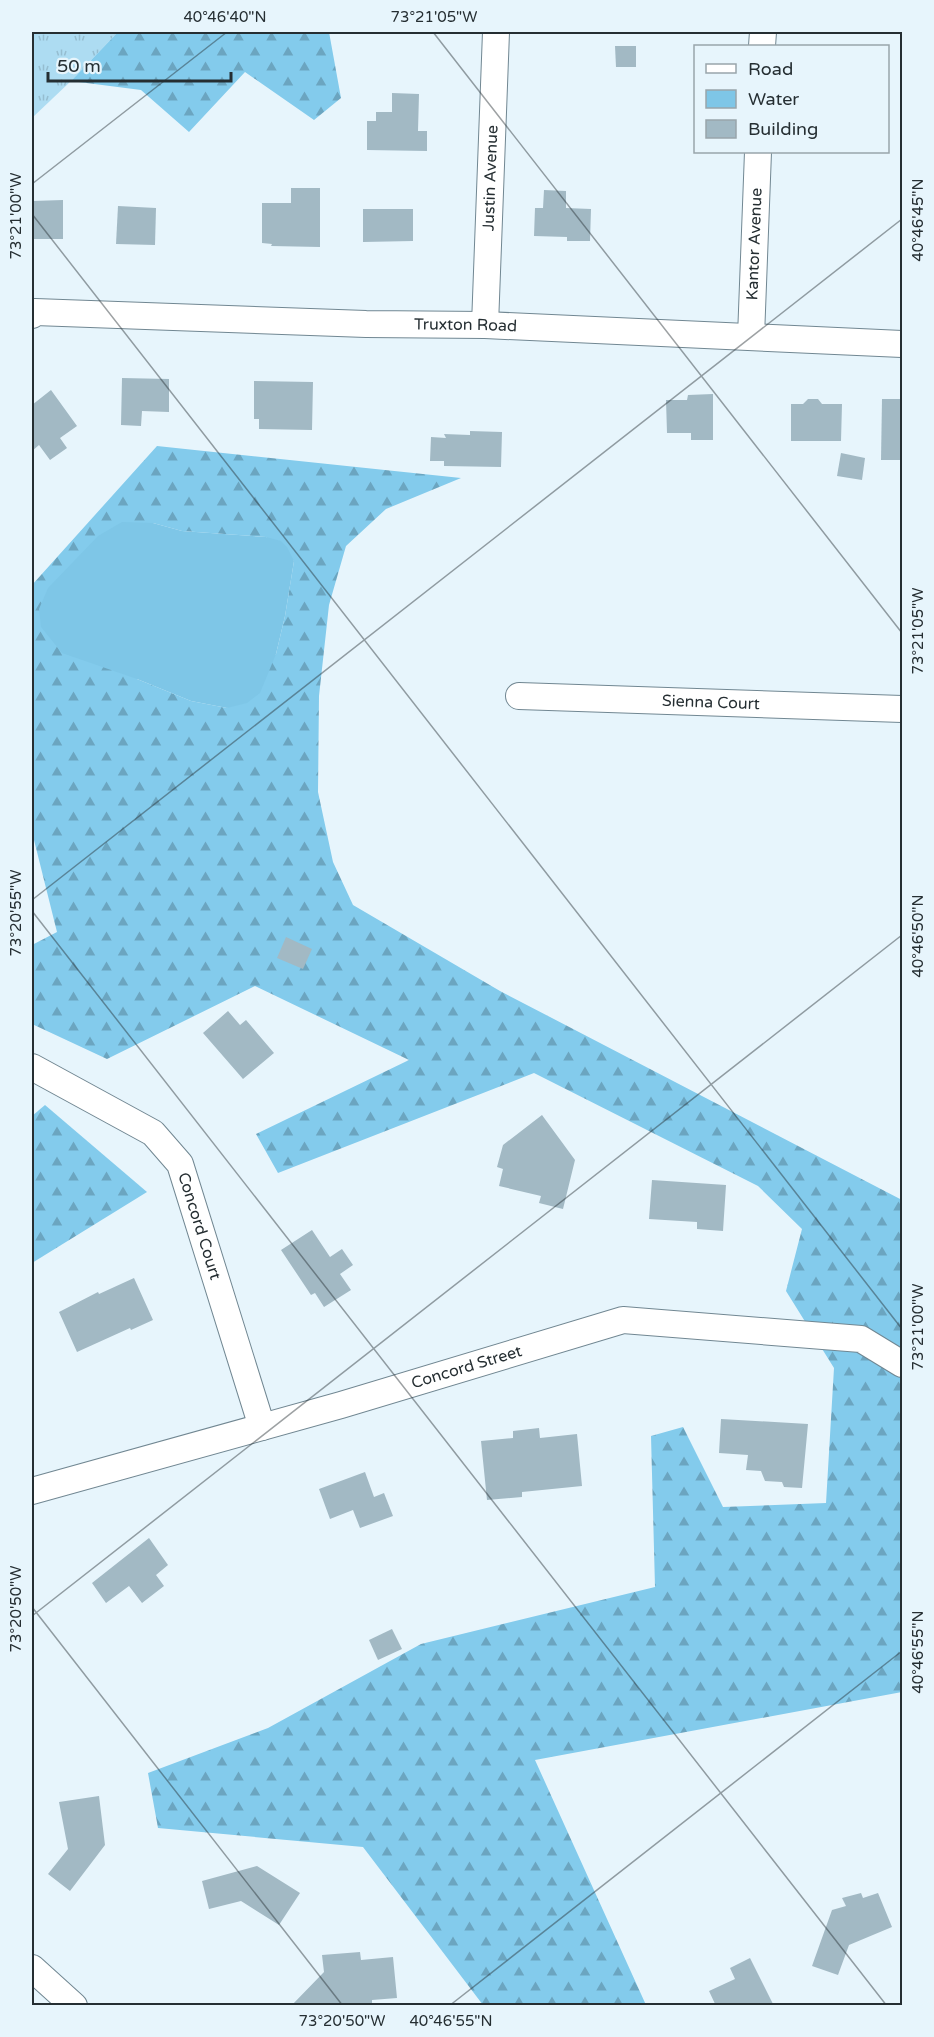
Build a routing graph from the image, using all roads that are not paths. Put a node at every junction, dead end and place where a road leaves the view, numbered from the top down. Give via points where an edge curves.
1 (496, 32) edge
2 (758, 153) edge
3 (33, 313) edge
4 (485, 325) junction
5 (752, 338) junction
6 (903, 344) edge
7 (519, 696) dead end
8 (903, 709) edge
9 (32, 1067) edge
10 (903, 1364) edge
11 (262, 1427) junction
12 (32, 1491) edge
13 (32, 1968) edge
14 (74, 2006) edge

1 - 4 street, Justin Avenue
2 - 5 street, Kantor Avenue
3 - 4 street, Truxton Road
4 - 5 street, Truxton Road
5 - 6 street, Truxton Road
7 - 8 street, Sienna Court
9 - 11 street, Concord Court via 153,1133 180,1164
10 - 11 street, Concord Street via 861,1339 623,1320
11 - 12 street, Concord Street
13 - 14 street

